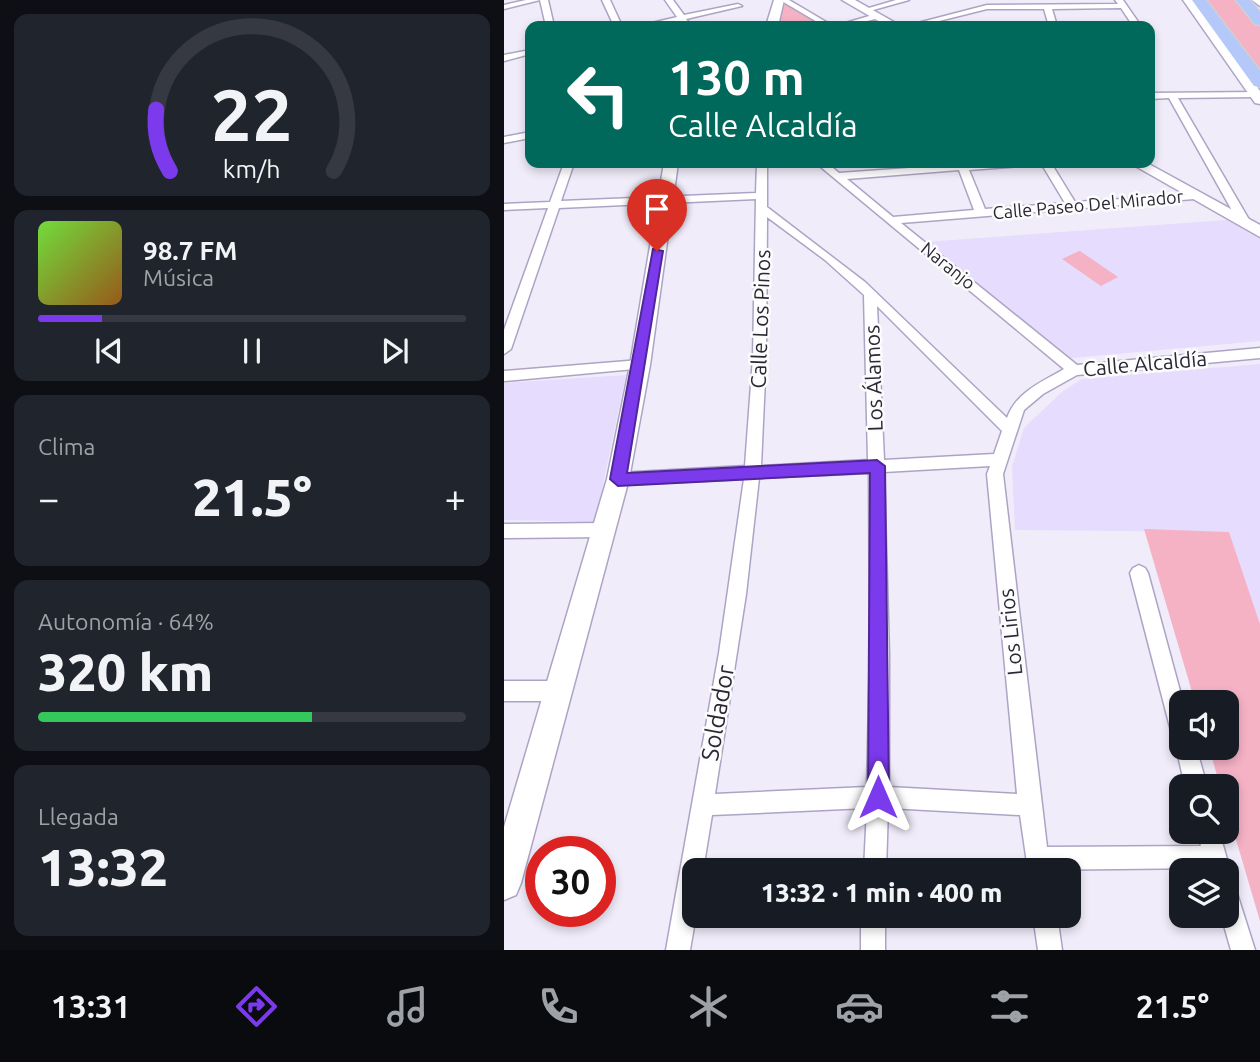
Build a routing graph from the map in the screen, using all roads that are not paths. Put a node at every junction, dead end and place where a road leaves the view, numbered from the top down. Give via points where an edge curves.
1 (537, 0) edge
2 (544, 0) edge
3 (606, 0) edge
4 (669, 0) edge
5 (781, 0) edge
6 (847, 0) edge
7 (905, 0) edge
8 (1188, 0) edge
9 (1243, 0) edge
10 (1201, 2) edge
11 (1121, 3) edge
12 (1047, 5) junction
13 (738, 6) edge
14 (504, 7) edge
15 (871, 13) junction
16 (681, 18) junction
17 (549, 21) edge
18 (616, 21) edge
19 (667, 21) edge
20 (684, 21) edge
21 (774, 21) edge
22 (820, 21) edge
23 (851, 21) edge
24 (886, 21) edge
25 (936, 21) edge
26 (1052, 21) edge
27 (1134, 21) edge
28 (1260, 21) edge
29 (1224, 35) junction
30 (525, 53) edge
31 (1227, 57) junction
32 (504, 58) edge
33 (1259, 90) edge
34 (1172, 95) junction
35 (1155, 96) edge
36 (525, 136) edge
37 (504, 140) edge
38 (567, 168) edge
39 (670, 168) edge
40 (762, 168) edge
41 (828, 168) edge
42 (948, 168) edge
43 (962, 168) edge
44 (1049, 168) edge
45 (1146, 168) edge
46 (838, 176) junction
47 (1194, 196) junction
48 (666, 199) junction
49 (762, 203) junction
50 (554, 205) junction
51 (1072, 206) junction
52 (504, 207) edge
53 (981, 213) junction
54 (892, 220) junction
55 (1245, 223) junction
56 (1260, 232) edge
57 (870, 296) junction
58 (504, 349) edge
59 (1260, 353) edge
60 (640, 365) junction
61 (1074, 370) junction
62 (504, 376) edge
63 (1008, 428) junction
64 (999, 460) junction
65 (877, 466) junction
66 (752, 474) junction
67 (618, 479) junction
68 (604, 530) junction
69 (504, 531) edge
70 (1139, 573) dead end
71 (1170, 690) edge
72 (504, 691) edge
73 (561, 691) junction
74 (878, 797) junction
75 (702, 805) junction
76 (1029, 805) junction
77 (696, 858) edge
78 (875, 858) edge
79 (1037, 858) edge
80 (1169, 863) edge
81 (1081, 864) edge
82 (504, 883) edge
83 (685, 928) edge
84 (873, 928) edge
85 (1047, 928) edge
86 (1237, 928) edge
87 (678, 950) edge
88 (873, 950) edge
89 (1050, 950) edge
90 (1243, 950) edge

1 - 14 street
2 - 17 street
3 - 18 street
4 - 16 street
5 - 21 street
5 - 22 street
6 - 15 street
7 - 15 street
8 - 31 street
9 - 28 highway
10 - 29 highway
11 - 12 street
11 - 27 street
12 - 25 street via 994,6
12 - 26 street
13 - 16 street
15 - 23 street
15 - 24 street
16 - 19 street
16 - 20 street
29 - 31 highway
29 - 33 highway
30 - 32 street
31 - 33 highway
33 - 34 street
34 - 35 street
34 - 55 street
36 - 37 street
38 - 50 street
39 - 48 street
40 - 49 street, Calle Los Pinos
41 - 46 street, Naranjo
42 - 46 street
43 - 53 street, Calle Paseo Del Mirador
44 - 51 street
45 - 47 street
46 - 54 street, Naranjo
47 - 51 street, Calle Paseo Del Mirador
47 - 55 street
48 - 49 street
48 - 50 street
48 - 60 street
49 - 57 street
49 - 66 street, Calle Los Pinos via 761,359
50 - 52 street
50 - 58 street
51 - 53 street, Calle Paseo Del Mirador
53 - 54 street, Calle Paseo Del Mirador
54 - 61 street, Naranjo
55 - 56 street
57 - 63 street
57 - 65 street, Los Álamos
59 - 61 street, Calle Alcaldía
60 - 62 street
60 - 67 street
61 - 63 street, Calle Alcaldía via 1018,407
63 - 64 street, Calle Alcaldía
64 - 65 street
64 - 76 street, Los Lirios via 995,474
65 - 66 street
65 - 74 street, Los Álamos
66 - 67 street
66 - 75 street, Soldador via 723,700
67 - 68 street
68 - 69 street
68 - 73 street
70 - 71 street
72 - 73 street
73 - 82 street
74 - 75 street
74 - 76 street
74 - 78 street, Los Álamos
75 - 77 street, Soldador
76 - 79 street, Los Lirios
80 - 81 street
83 - 87 street, Soldador
84 - 88 street
85 - 89 street
86 - 90 street

